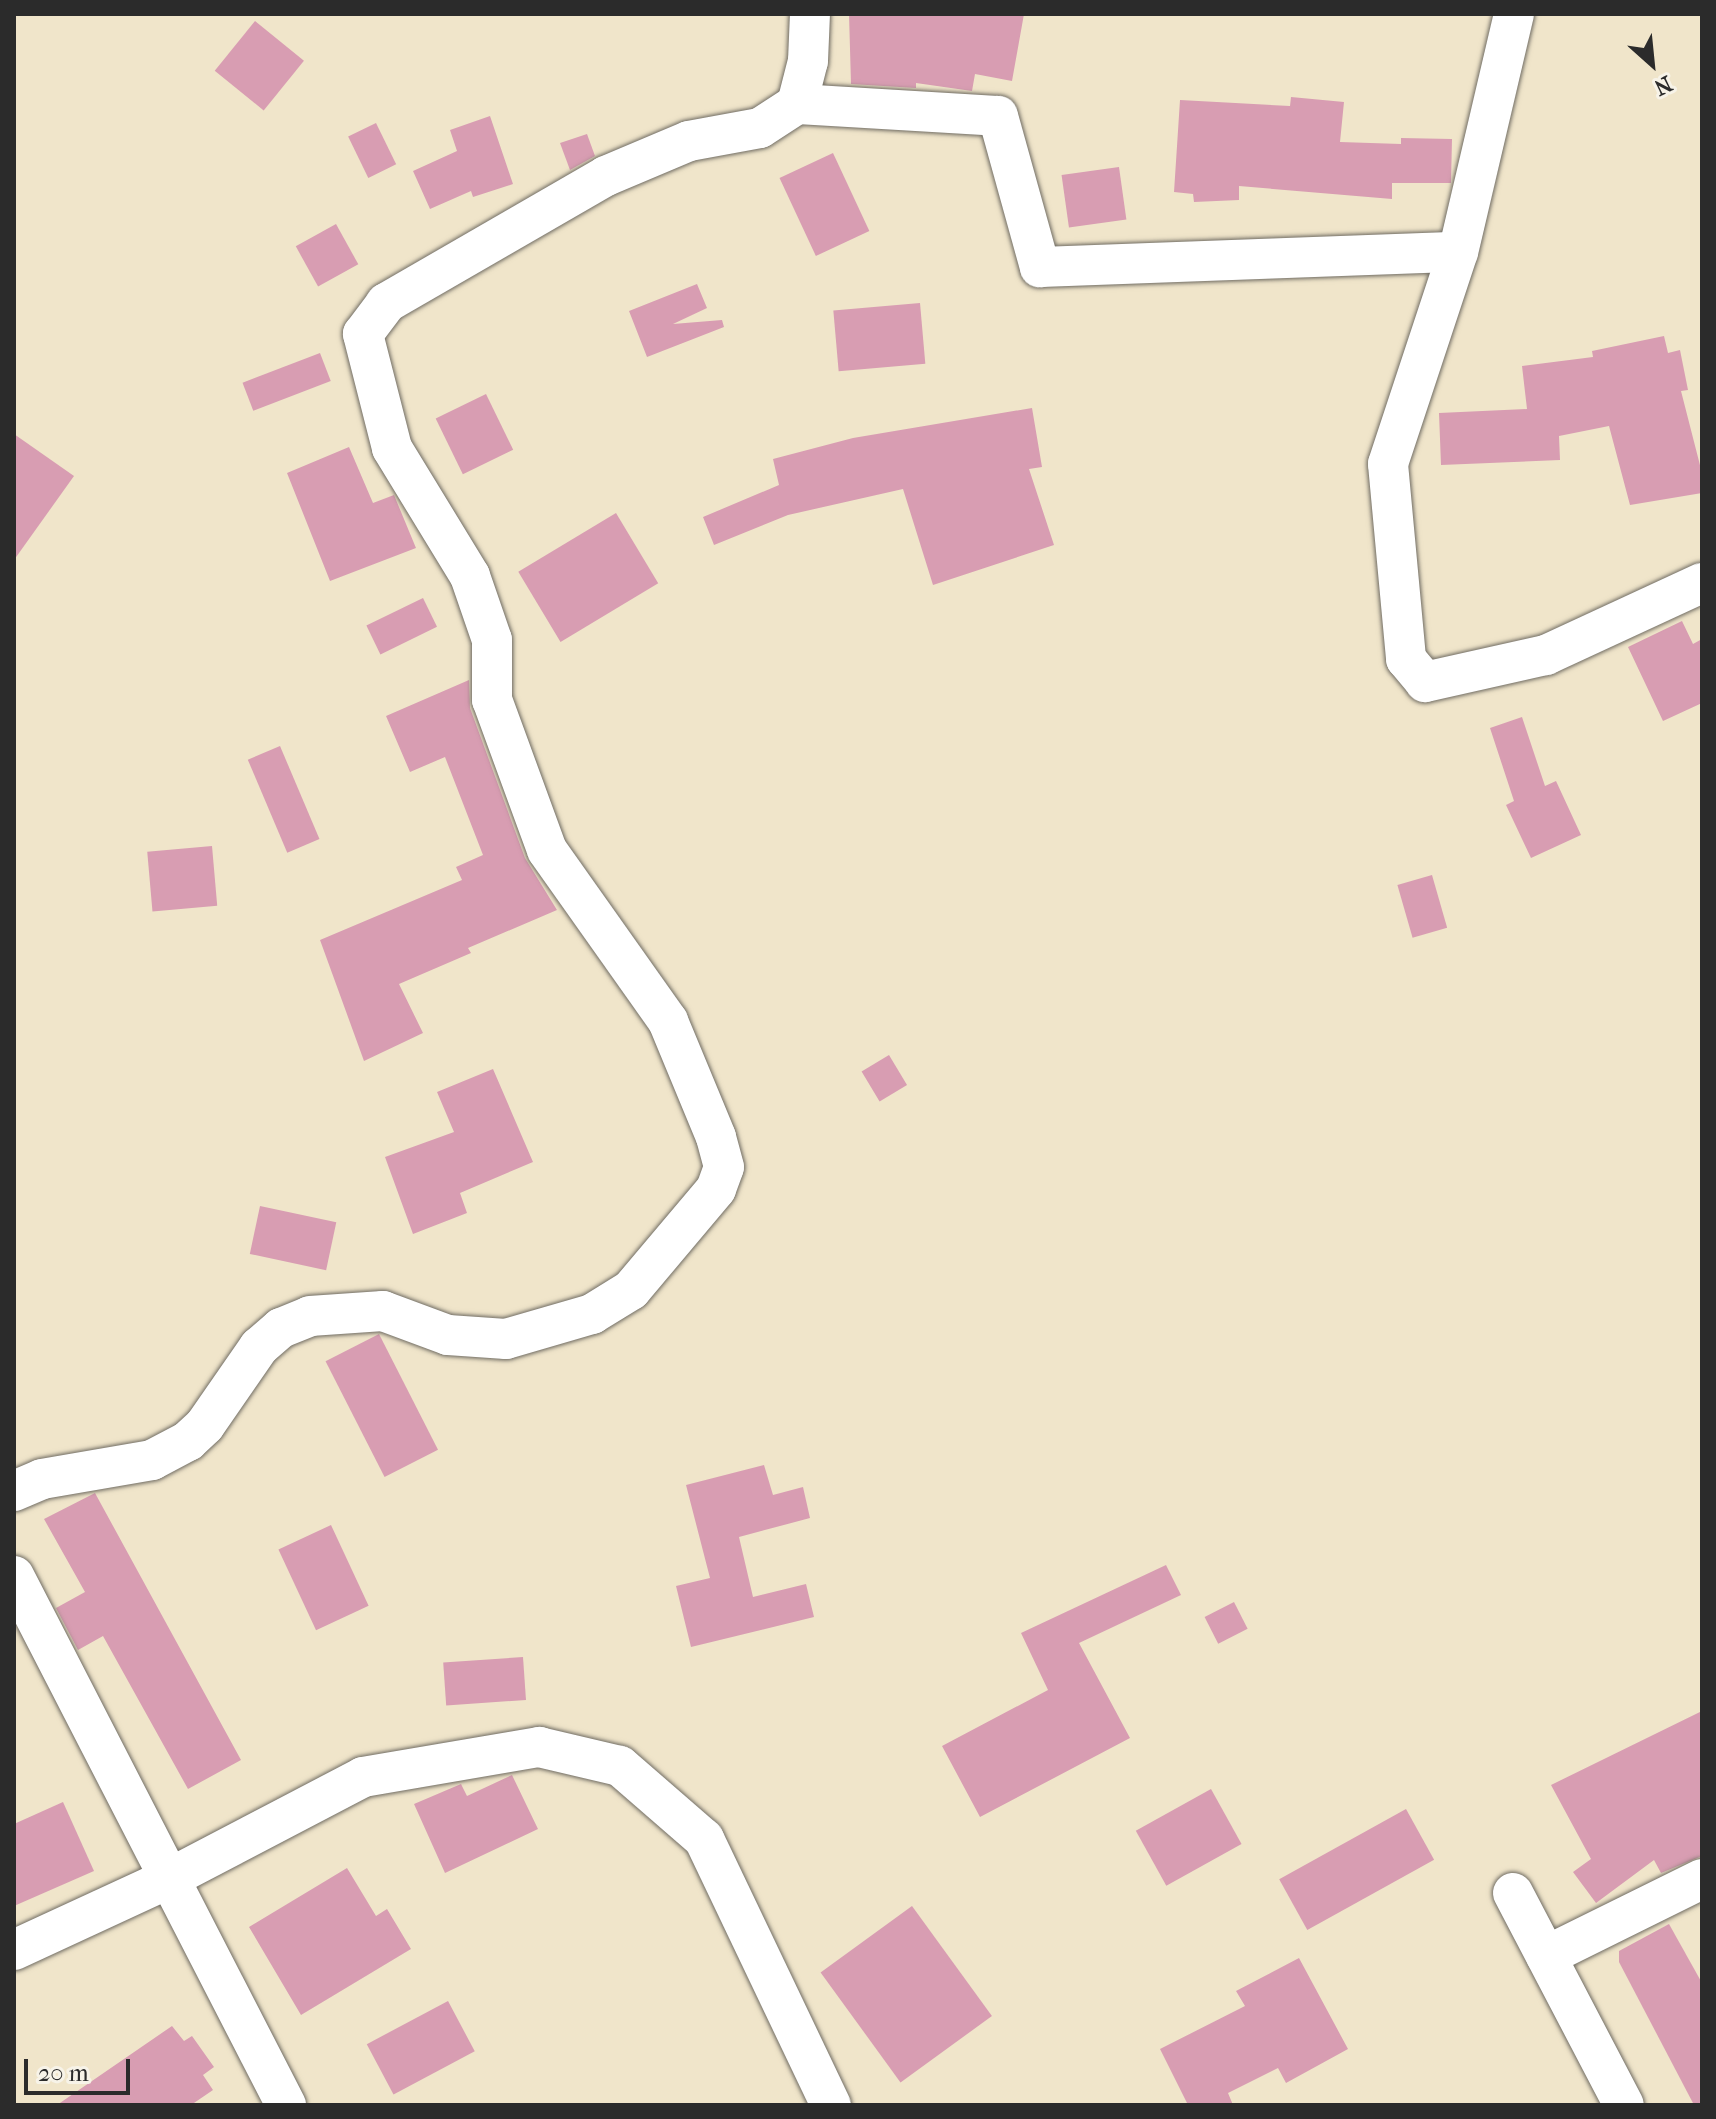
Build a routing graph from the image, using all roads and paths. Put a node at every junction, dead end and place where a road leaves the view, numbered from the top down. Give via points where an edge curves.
1 (810, 14) edge
2 (1514, 14) edge
3 (797, 104) junction
4 (1458, 252) junction
5 (1702, 583) edge
6 (14, 1491) edge
7 (14, 1576) edge
8 (170, 1878) junction
9 (1702, 1879) edge
10 (1513, 1893) dead end
11 (14, 1950) edge
12 (1546, 1956) junction
13 (286, 2105) edge
14 (831, 2105) edge
15 (1624, 2105) edge

1 - 3 street via 808,61
2 - 4 street
3 - 4 street via 998,116 1040,267
3 - 6 street via 760,128 689,141 606,176 386,303 363,334 392,448 470,576 492,640 492,700 547,850 668,1021 716,1137 724,1167 716,1189 631,1290 592,1314 506,1339 448,1335 383,1311 310,1316 281,1328 259,1347 188,1441 152,1460 42,1479
4 - 5 street via 1388,464 1406,659 1425,682 1546,655
7 - 8 street
8 - 11 street
8 - 13 street
8 - 14 street via 363,1777 539,1747 620,1766 704,1839
9 - 12 street
10 - 12 street
12 - 15 street

